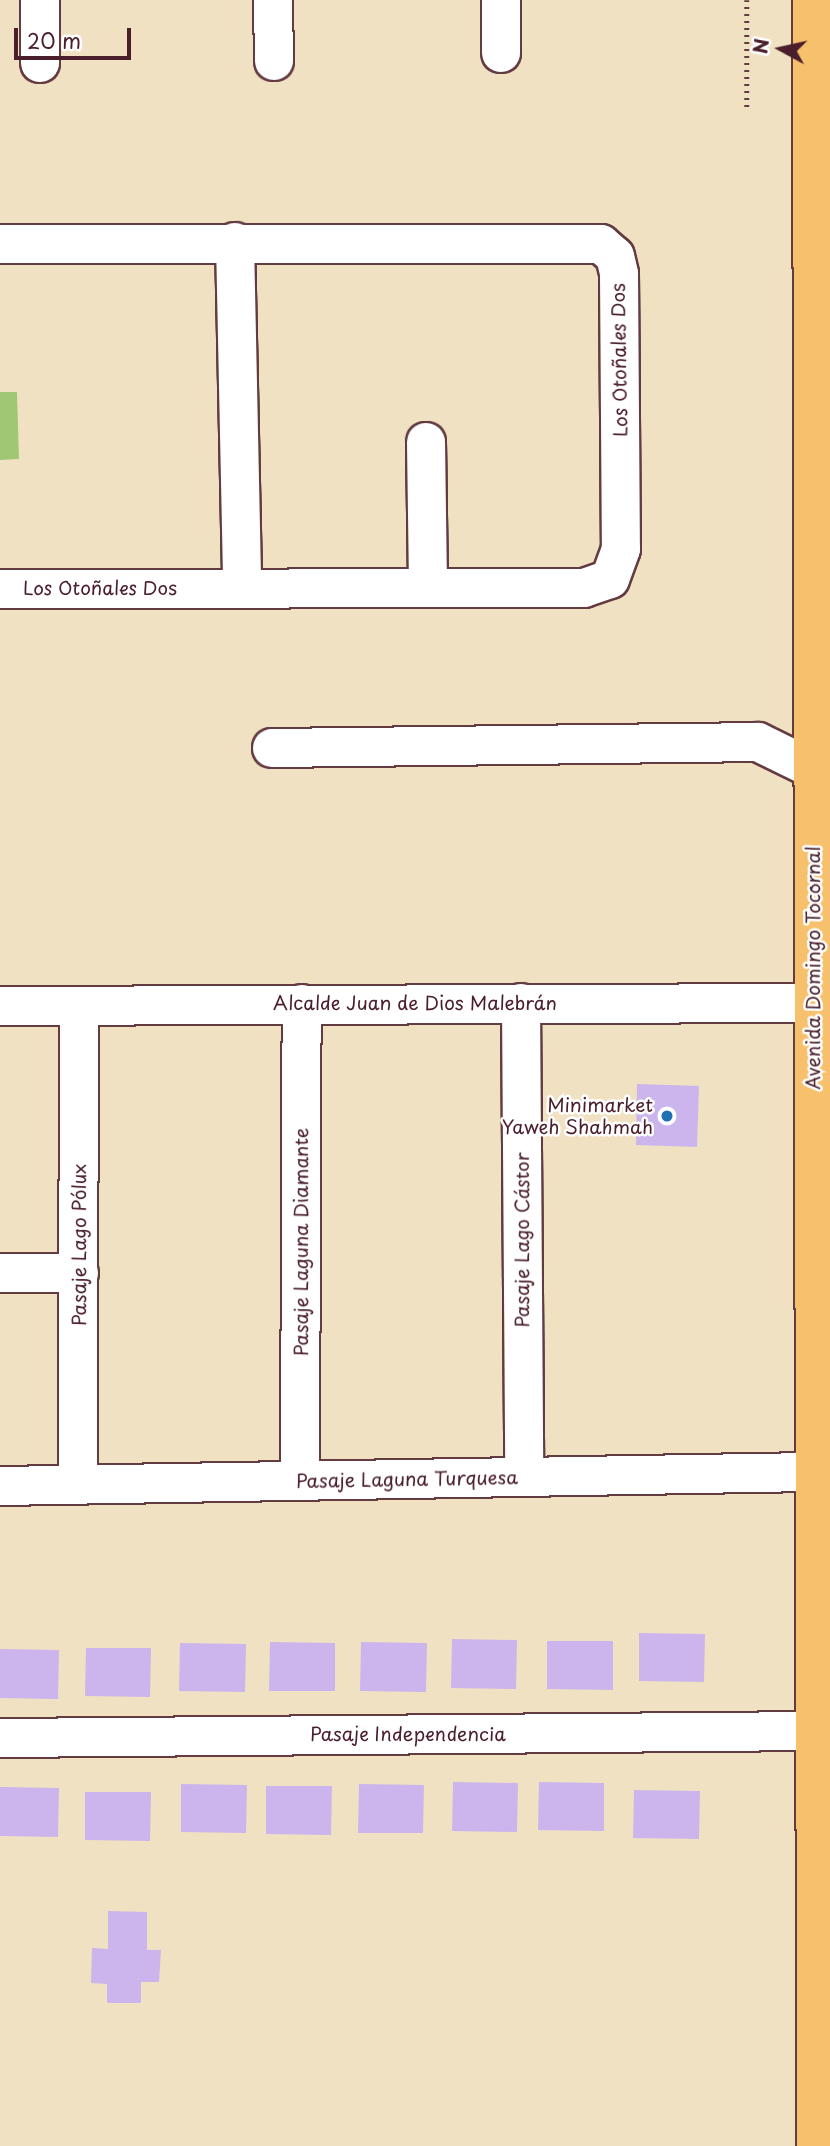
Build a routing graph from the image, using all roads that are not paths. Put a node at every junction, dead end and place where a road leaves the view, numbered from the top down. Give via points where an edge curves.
1 (40, 0) edge
2 (273, 0) edge
3 (501, 0) edge
4 (813, 0) edge
5 (501, 53) dead end
6 (274, 61) dead end
7 (40, 63) dead end
8 (822, 111) edge
9 (235, 242) junction
10 (0, 244) edge
11 (426, 442) dead end
12 (428, 587) junction
13 (242, 588) junction
14 (0, 589) edge
15 (272, 748) dead end
16 (813, 769) junction
17 (821, 1002) edge
18 (521, 1003) junction
19 (302, 1004) junction
20 (0, 1006) edge
21 (79, 1006) junction
22 (0, 1273) edge
23 (79, 1273) junction
24 (814, 1472) junction
25 (524, 1477) junction
26 (300, 1481) junction
27 (78, 1485) junction
28 (0, 1486) edge
29 (815, 1731) junction
30 (0, 1738) edge
31 (816, 2146) edge

1 - 7 street
2 - 6 street
3 - 5 street
4 - 8 main road, Avenida Domingo Tocornal
8 - 16 main road, Avenida Domingo Tocornal
9 - 10 street, Los Otoñales Dos
9 - 12 street, Los Otoñales Dos via 593,240 615,256 617,570 603,584 584,588
9 - 13 street
11 - 12 street
12 - 13 street, Los Otoñales Dos
13 - 14 street, Los Otoñales Dos
15 - 16 street via 758,742
16 - 17 main road, Avenida Domingo Tocornal
17 - 18 street, Alcalde Juan de Dios Malebrán
17 - 24 main road, Avenida Domingo Tocornal
18 - 19 street, Alcalde Juan de Dios Malebrán
18 - 25 street, Pasaje Lago Cástor
19 - 21 street, Alcalde Juan de Dios Malebrán
19 - 26 street, Pasaje Laguna Diamante
20 - 21 street, Alcalde Juan de Dios Malebrán
21 - 23 street, Pasaje Lago Pólux
22 - 23 street
23 - 27 street, Pasaje Lago Pólux
24 - 25 street, Pasaje Laguna Turquesa
24 - 29 main road, Avenida Domingo Tocornal
25 - 26 street, Pasaje Laguna Turquesa
26 - 27 street, Pasaje Laguna Turquesa
27 - 28 street, Pasaje Laguna Turquesa
29 - 30 street, Pasaje Independencia
29 - 31 main road, Avenida Domingo Tocornal

